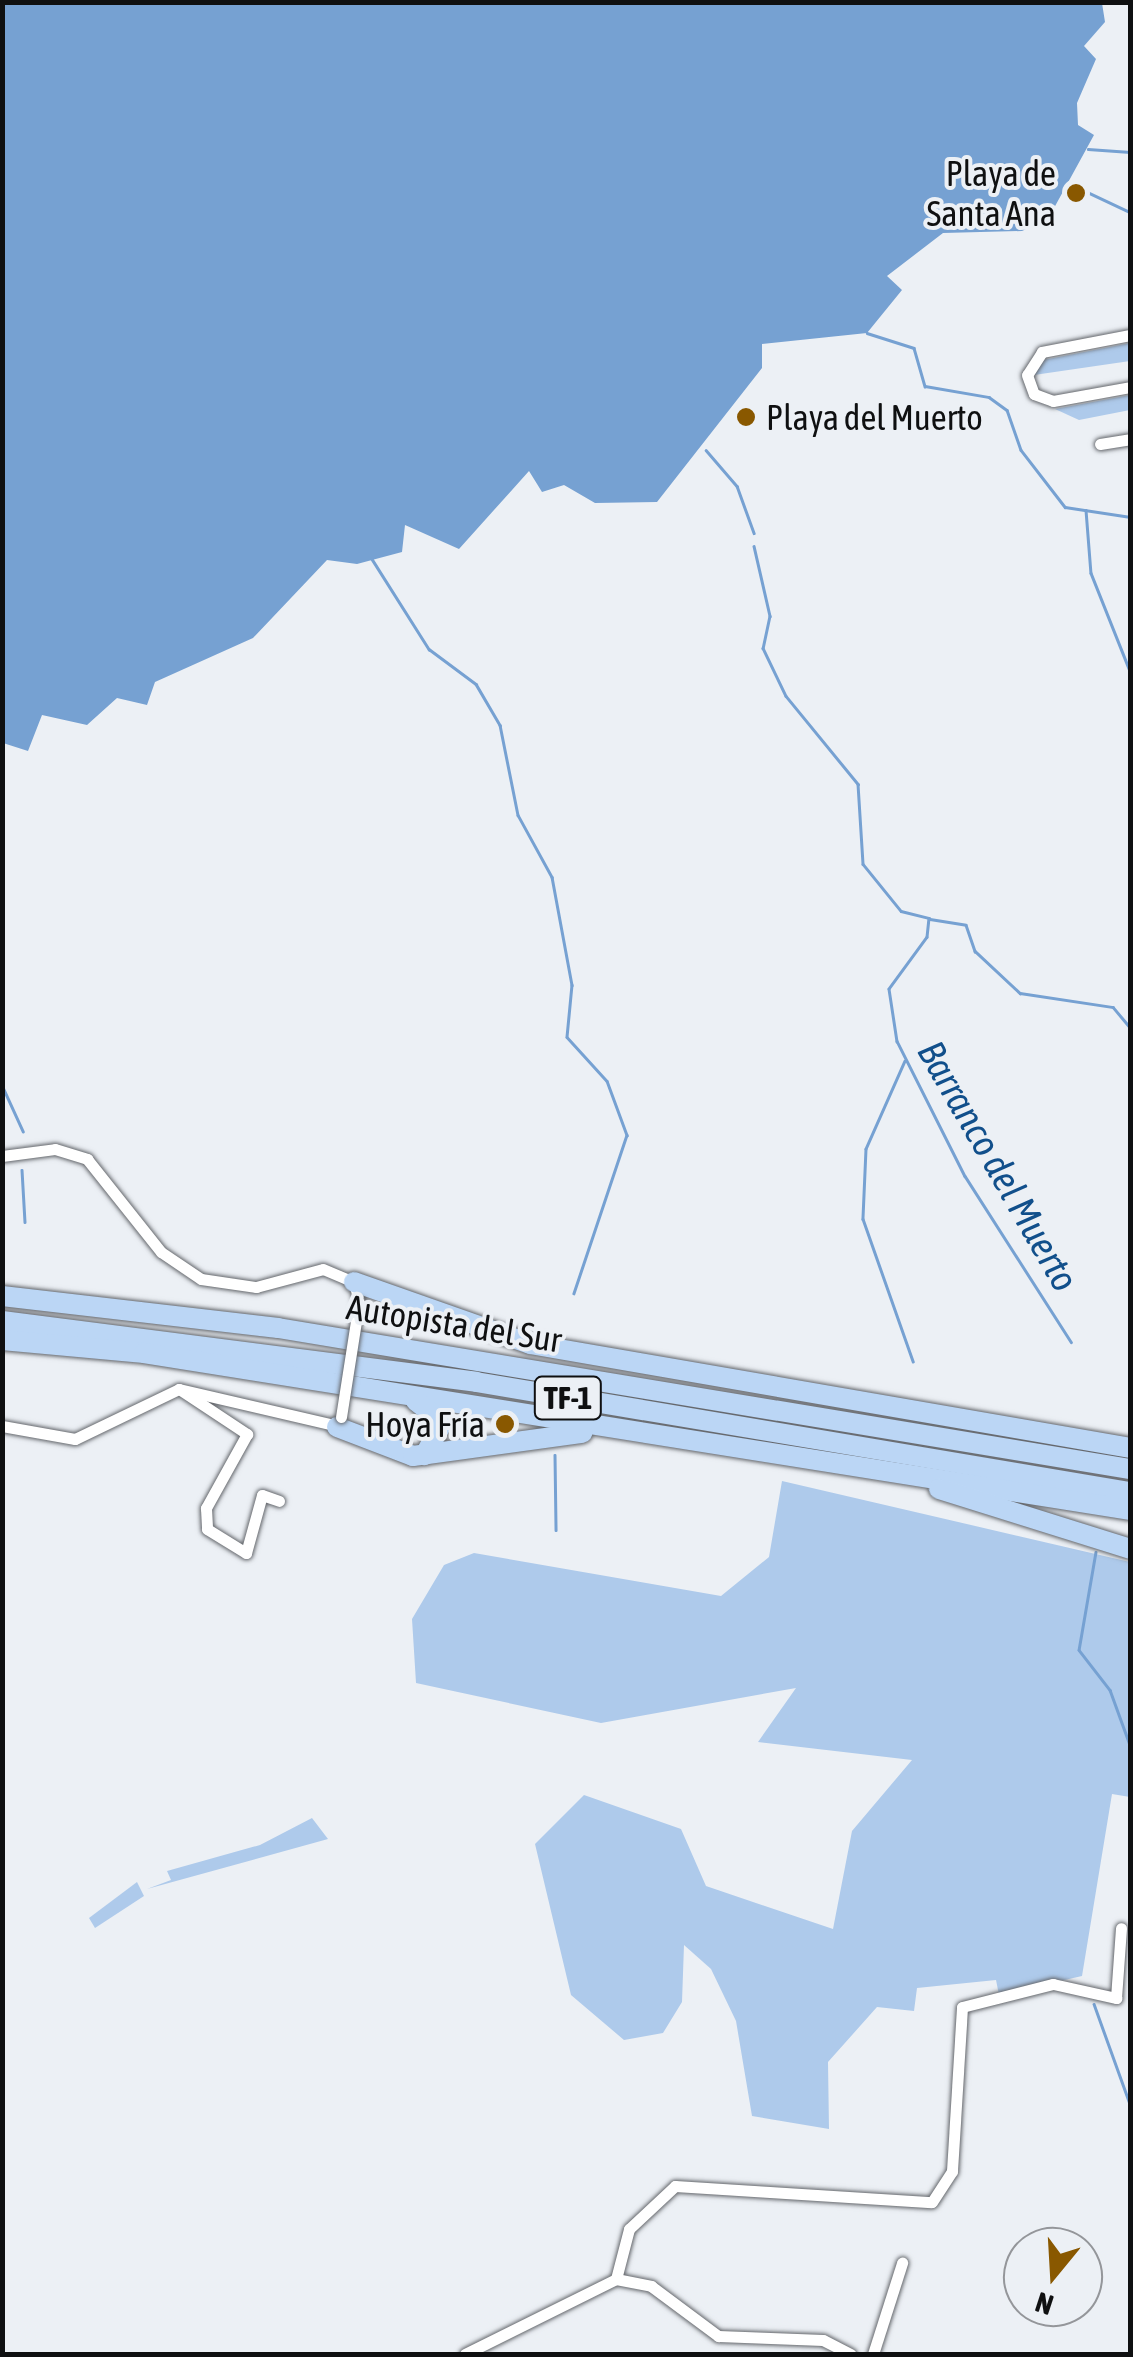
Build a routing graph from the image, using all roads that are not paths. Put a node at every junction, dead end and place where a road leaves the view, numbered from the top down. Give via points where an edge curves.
1 (1130, 334) edge
2 (1130, 387) edge
3 (1130, 438) edge
4 (1100, 444) dead end
5 (2, 1156) edge
6 (356, 1292) junction
7 (2, 1296) edge
8 (2, 1321) edge
9 (2, 1340) edge
10 (369, 1387) junction
11 (179, 1389) junction
12 (732, 1402) junction
13 (888, 1408) junction
14 (339, 1422) junction
15 (2, 1426) edge
16 (1005, 1426) junction
17 (639, 1434) junction
18 (1130, 1436) edge
19 (1130, 1448) edge
20 (424, 1456) junction
21 (866, 1467) junction
22 (1130, 1468) edge
23 (1130, 1492) edge
24 (279, 1500) dead end
25 (1130, 1510) edge
26 (1130, 1550) edge
27 (1121, 1928) dead end
28 (902, 2263) dead end
29 (616, 2279) junction
30 (465, 2354) edge
31 (851, 2354) edge
32 (873, 2354) edge

1 - 2 street via 1042,352 1026,376 1046,400
3 - 4 street
5 - 6 street via 55,1149 87,1159 161,1252 201,1279 256,1288 323,1269
6 - 13 highway via 530,1344
6 - 14 street, bridge
7 - 12 highway, Autopista del Sur / TF-1 via 278,1328
8 - 23 highway, Autopista del Sur / TF-1 via 476,1382
9 - 10 highway
10 - 17 highway
10 - 20 highway via 439,1413 440,1440
11 - 14 street
11 - 15 street via 75,1439
11 - 24 street via 246,1434 206,1508 207,1529 246,1553 262,1495
12 - 13 highway
12 - 22 highway, Autopista del Sur / TF-1
13 - 16 highway
14 - 20 highway
16 - 18 highway
16 - 19 highway
17 - 20 highway via 539,1432
17 - 21 highway
21 - 25 highway
21 - 26 highway
27 - 29 street via 1116,1998 1053,1984 960,2011 952,2171 932,2202 675,2186 629,2229
28 - 32 street
29 - 30 street
29 - 31 street via 670,2298 718,2336 823,2340

